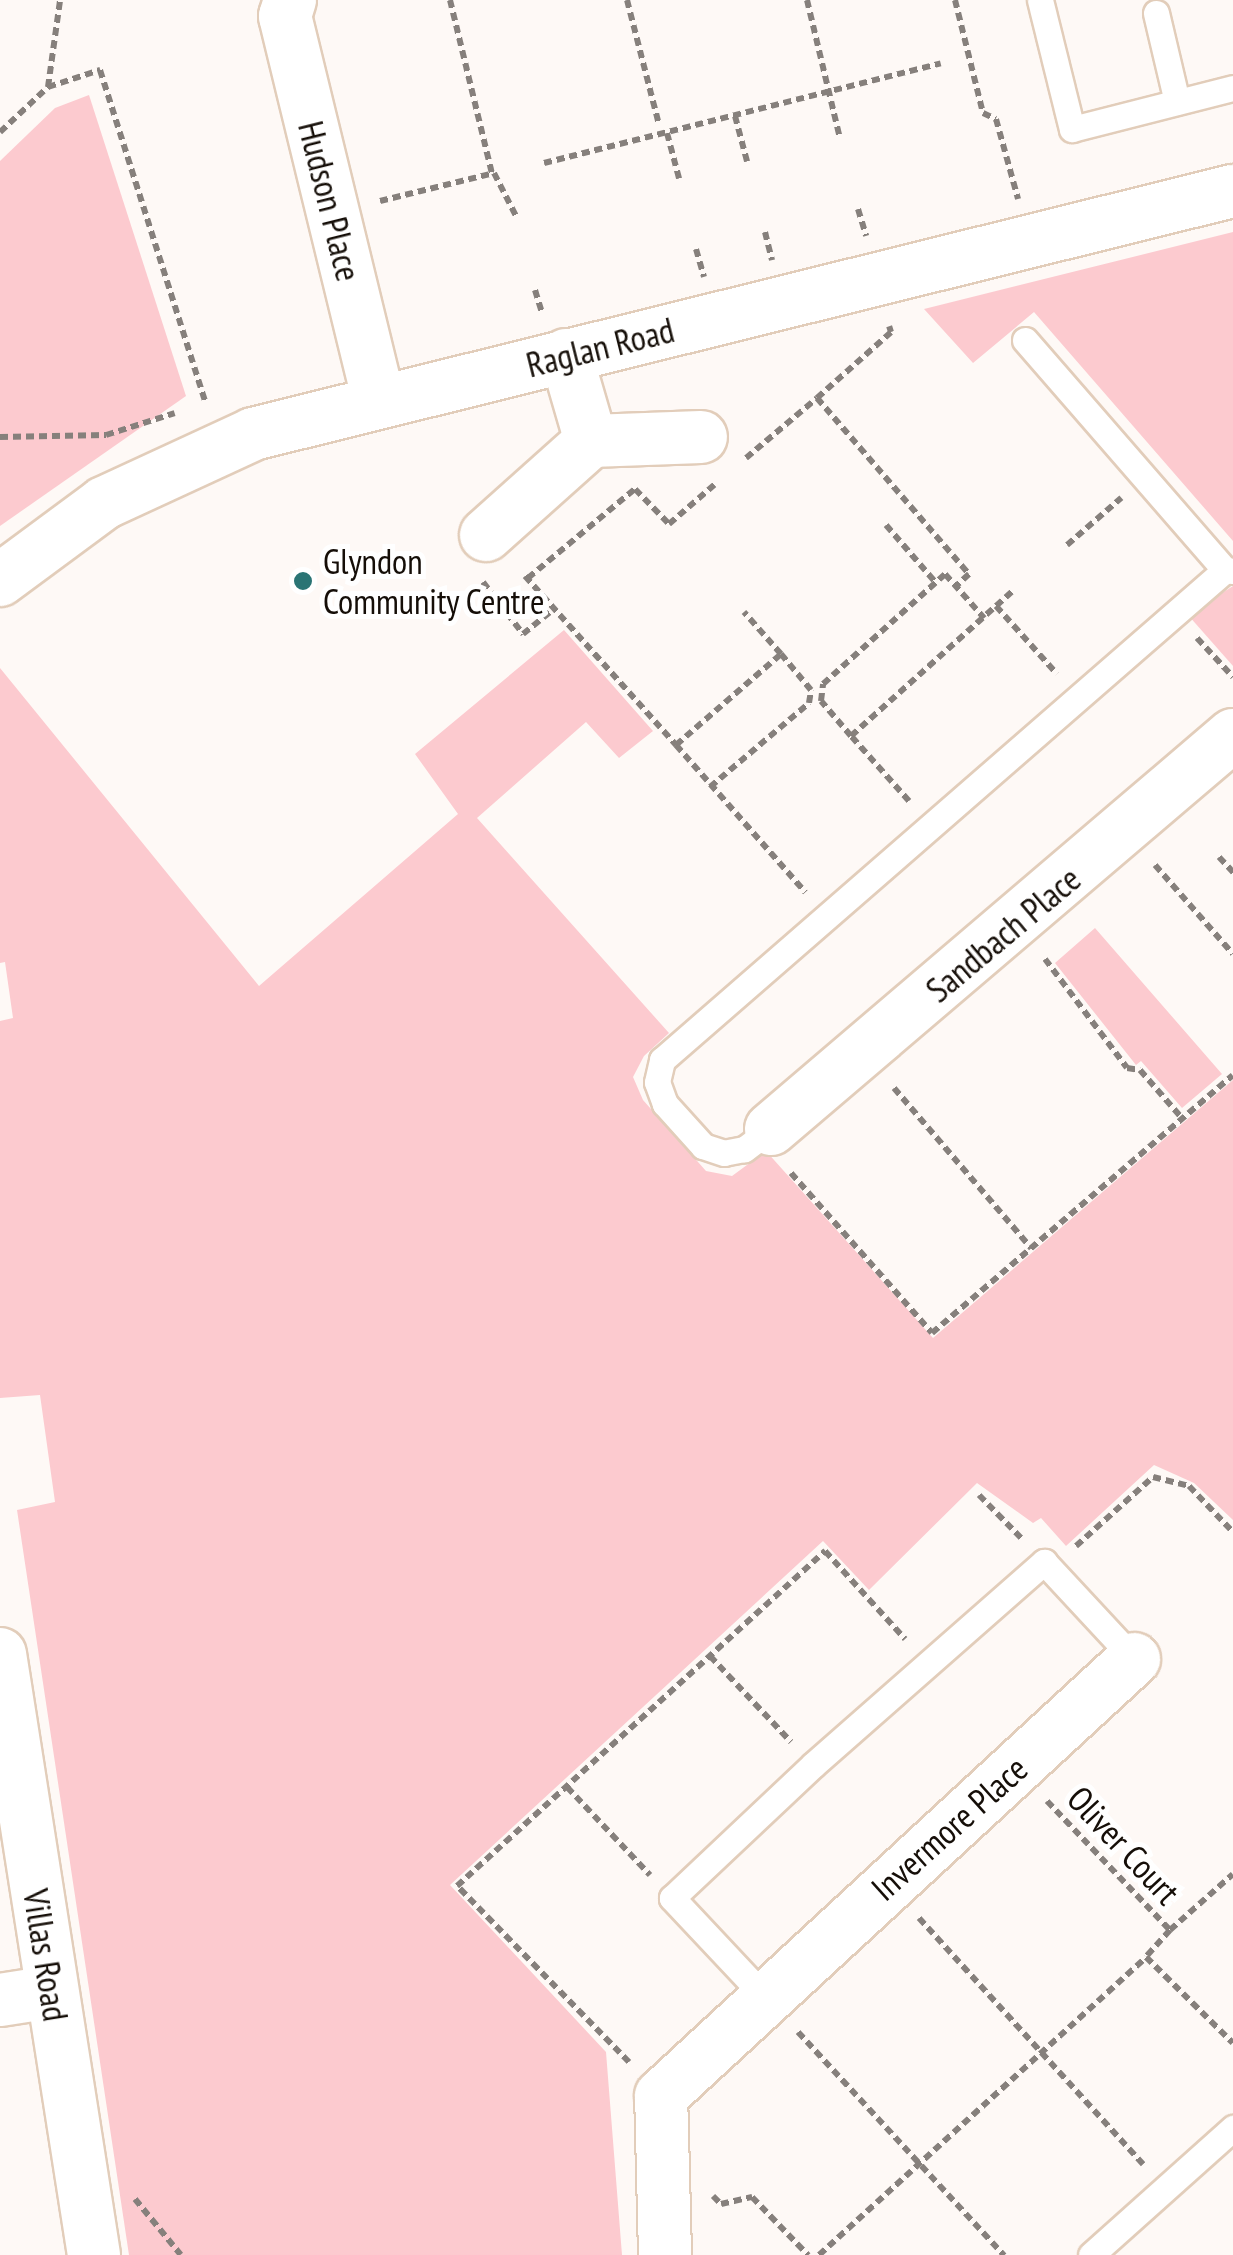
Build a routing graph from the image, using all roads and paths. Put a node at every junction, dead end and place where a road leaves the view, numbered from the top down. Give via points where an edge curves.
1 (60, 0) edge
2 (290, 0) edge
3 (450, 0) edge
4 (627, 0) edge
5 (807, 0) edge
6 (955, 0) edge
7 (1040, 0) edge
8 (1156, 5) edge
9 (940, 63) dead end
10 (48, 87) junction
11 (1233, 88) edge
12 (829, 91) junction
13 (1177, 102) junction
14 (735, 116) junction
15 (659, 125) dead end
16 (0, 132) edge
17 (667, 133) junction
18 (840, 138) dead end
19 (747, 160) dead end
20 (544, 162) dead end
21 (492, 174) junction
22 (679, 178) dead end
23 (1233, 191) edge
24 (373, 203) dead end
25 (517, 218) dead end
26 (1045, 238) junction
27 (877, 279) junction
28 (1025, 340) dead end
29 (566, 355) junction
30 (816, 398) junction
31 (379, 402) junction
32 (205, 403) junction
33 (253, 434) junction
34 (0, 437) edge
35 (591, 441) junction
36 (724, 457) junction
37 (1145, 478) junction
38 (886, 525) dead end
39 (486, 536) junction
40 (1067, 545) dead end
41 (1229, 570) edge
42 (528, 578) junction
43 (0, 580) edge
44 (936, 583) junction
45 (956, 586) junction
46 (1015, 589) dead end
47 (996, 606) junction
48 (555, 608) junction
49 (744, 612) dead end
50 (1174, 612) junction
51 (984, 618) junction
52 (781, 654) junction
53 (1233, 678) edge
54 (1077, 697) junction
55 (852, 736) junction
56 (1233, 736) edge
57 (676, 745) junction
58 (710, 786) junction
59 (930, 825) junction
60 (1124, 831) junction
61 (1219, 857) dead end
62 (1233, 872) edge
63 (825, 915) junction
64 (1015, 924) junction
65 (1233, 954) edge
66 (864, 1053) junction
67 (1233, 1074) edge
68 (1182, 1118) junction
69 (765, 1134) junction
70 (1031, 1248) junction
71 (979, 1495) dead end
72 (1233, 1532) edge
73 (1044, 1562) junction
74 (0, 1654) edge
75 (710, 1656) junction
76 (1134, 1659) joint
77 (926, 1662) junction
78 (812, 1765) junction
79 (1016, 1768) junction
80 (566, 1787) junction
81 (1233, 1874) edge
82 (888, 1884) junction
83 (672, 1898) junction
84 (1170, 1930) junction
85 (1146, 1957) junction
86 (52, 1992) junction
87 (765, 1997) junction
88 (0, 2000) edge
89 (1233, 2043) edge
90 (1040, 2052) junction
91 (659, 2121) junction
92 (1233, 2128) edge
93 (922, 2160) junction
94 (1165, 2189) junction
95 (94, 2255) edge
96 (665, 2255) edge
97 (808, 2255) edge
98 (819, 2255) edge
99 (1004, 2255) edge
100 (1091, 2255) edge

1 - 10 path
2 - 31 street, Hudson Place via 285,16
3 - 21 path
4 - 15 path
5 - 12 path
6 - 26 path via 983,113 996,119 1019,204
7 - 13 lane via 1072,129
8 - 13 lane
9 - 12 path
10 - 16 path
10 - 32 path via 100,70
11 - 13 lane
12 - 14 path
12 - 18 path
14 - 17 path
14 - 19 path
17 - 20 path
17 - 22 path
21 - 24 path
21 - 25 path via 511,196
23 - 26 street, Raglan Road
26 - 27 street, Raglan Road
27 - 29 street, Raglan Road
27 - 30 path via 891,332
28 - 37 lane
29 - 31 street, Raglan Road
29 - 35 street
30 - 36 path
30 - 45 path via 969,574
31 - 33 street, Raglan Road
32 - 33 path
32 - 34 path via 106,435
33 - 43 street, Raglan Road via 104,503
35 - 36 street
35 - 39 street
36 - 42 path via 669,524 635,489
37 - 40 path
37 - 41 lane
38 - 44 path
39 - 42 path
39 - 48 path via 482,588 523,634
41 - 50 lane
42 - 48 path
44 - 45 path via 945,574
44 - 55 path via 823,684 821,701
45 - 51 path
46 - 47 path
47 - 51 path
47 - 54 path
48 - 57 path
49 - 52 path
50 - 53 path
50 - 54 lane
51 - 55 path
52 - 57 path
52 - 58 path via 811,690 809,703
54 - 59 lane
55 - 59 path
56 - 60 street, Sandbach Place
57 - 58 path
58 - 63 path
59 - 63 lane
60 - 64 street, Sandbach Place
60 - 65 path
61 - 62 path
63 - 69 lane via 662,1060 657,1082 666,1104 703,1146 724,1153
64 - 66 street, Sandbach Place
64 - 68 path via 1092,1014 1128,1068 1140,1070
66 - 69 street, Sandbach Place
66 - 70 path
67 - 68 path
68 - 70 path
69 - 70 path via 932,1332
71 - 73 path
72 - 73 path via 1189,1486 1153,1477 1069,1552
73 - 76 lane
73 - 77 lane
74 - 86 street, Villas Road
75 - 77 path via 824,1551
75 - 78 path
75 - 80 path
76 - 79 street, Invermore Place
77 - 78 lane
78 - 83 lane
79 - 82 street, Invermore Place
79 - 84 path, Oliver Court
80 - 83 path
80 - 91 path via 458,1886
81 - 84 path
82 - 87 street, Invermore Place
82 - 90 path
83 - 87 lane
84 - 85 path, Oliver Court
85 - 89 path, Oliver Court
85 - 90 path
86 - 88 street
86 - 95 street, Villas Road
87 - 91 street, Invermore Place
87 - 93 path
90 - 93 path
90 - 94 path
91 - 96 street
91 - 97 path via 721,2204 752,2197
92 - 94 lane
93 - 98 path
93 - 99 path
94 - 100 lane

